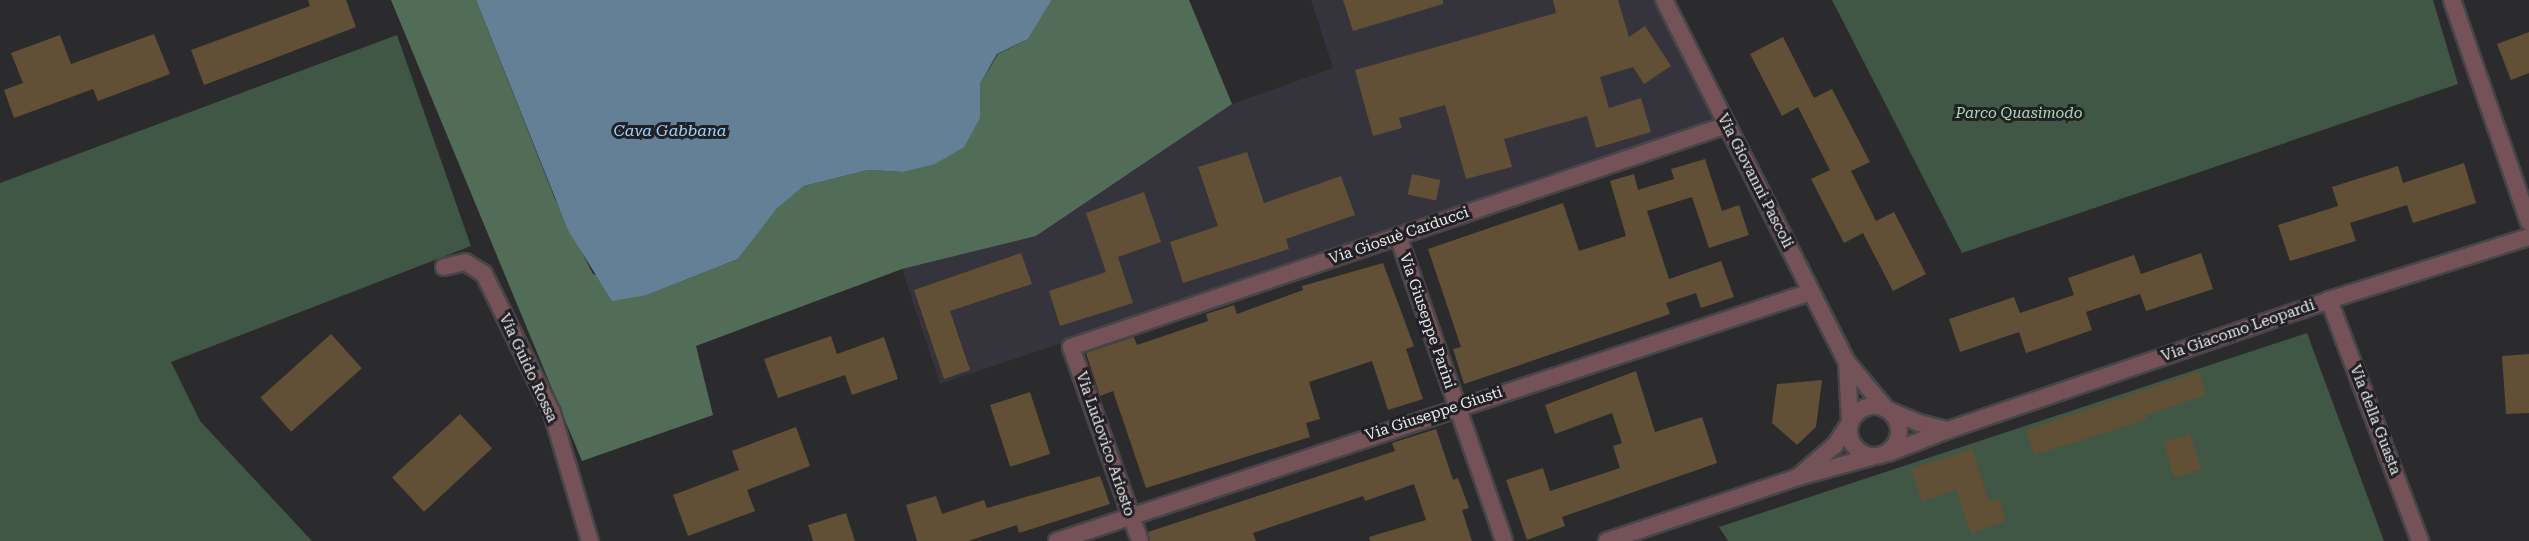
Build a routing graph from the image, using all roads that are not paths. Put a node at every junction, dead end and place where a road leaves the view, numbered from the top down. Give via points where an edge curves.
1 (1664, 0) edge
2 (2452, 0) edge
3 (1727, 125) junction
4 (2529, 222) edge
5 (1398, 236) junction
6 (2529, 237) edge
7 (444, 267) dead end
8 (1811, 292) junction
9 (2329, 300) junction
10 (1071, 346) joint
11 (1847, 362) junction
12 (1457, 406) junction
13 (1886, 409) junction
14 (1850, 423) junction
15 (1948, 430) junction
16 (1888, 453) junction
17 (1871, 457) junction
18 (1798, 477) junction
19 (1131, 516) junction
20 (590, 541) edge
21 (1057, 541) edge
22 (1140, 541) edge
23 (1504, 541) edge
24 (1607, 541) edge
25 (2420, 541) edge

1 - 3 street, Via Giovanni Pascoli
2 - 4 street
3 - 5 street, Via Giosuè Carducci
3 - 8 street, Via Giovanni Pascoli
5 - 10 street, Via Giosuè Carducci
5 - 12 street, Via Giuseppe Parini
6 - 9 street, Via Giacomo Leopardi
7 - 20 street, Via Guido Rossa via 465,262 484,274 552,414
8 - 11 street, Via Giovanni Pascoli
8 - 12 street, Via Giuseppe Giusti
9 - 15 street, Via Giacomo Leopardi
9 - 25 street, Via della Guasta
10 - 19 street, Via Ludovico Ariosto
11 - 13 street, Via Giovanni Pascoli
11 - 14 street, Via Giovanni Pascoli
12 - 19 street, Via Giuseppe Giusti
12 - 23 street, Via Giuseppe Parini
13 - 14 street, Via Giacomo Leopardi via 1861,409
13 - 15 street
13 - 16 street via 1893,414 1900,431
14 - 17 street via 1855,448
14 - 18 street, Via Giacomo Leopardi via 1835,445
15 - 16 street, Via Giacomo Leopardi
16 - 17 street, Via Giacomo Leopardi
17 - 18 street, Via Giacomo Leopardi
18 - 24 street, Via Giacomo Leopardi
19 - 21 street, Via Giuseppe Giusti
19 - 22 street, Via Ludovico Ariosto

